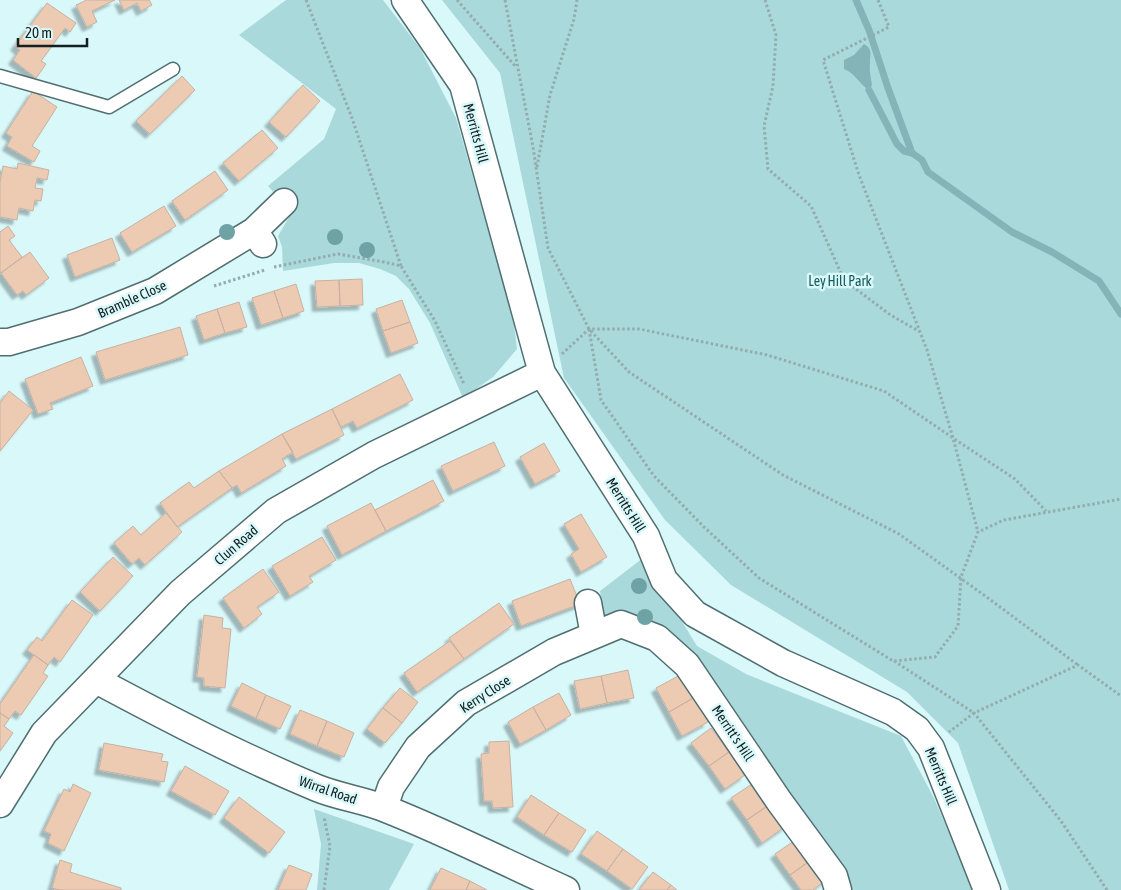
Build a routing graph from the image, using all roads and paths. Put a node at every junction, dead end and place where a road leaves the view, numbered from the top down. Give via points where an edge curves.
1 (306, 0) edge
2 (405, 0) edge
3 (457, 0) edge
4 (505, 0) edge
5 (578, 0) edge
6 (765, 0) edge
7 (878, 0) edge
8 (517, 67) junction
9 (173, 68) dead end
10 (0, 76) edge
11 (536, 172) junction
12 (284, 202) dead end
13 (401, 266) junction
14 (211, 286) dead end
15 (589, 329) junction
16 (920, 332) junction
17 (0, 342) edge
18 (542, 373) junction
19 (474, 405) junction
20 (953, 438) junction
21 (1121, 499) edge
22 (1047, 512) junction
23 (978, 532) junction
24 (961, 578) junction
25 (588, 603) dead end
26 (594, 635) junction
27 (893, 660) junction
28 (1078, 665) junction
29 (96, 680) junction
30 (1121, 696) edge
31 (974, 713) junction
32 (948, 733) dead end
33 (319, 789) junction
34 (0, 804) edge
35 (384, 808) junction
36 (324, 890) edge
37 (566, 890) edge
38 (838, 890) edge
39 (987, 890) edge
40 (1107, 890) edge

1 - 13 path via 352,118
2 - 18 street, Merritts Hill via 463,85
3 - 8 path
4 - 8 path
5 - 11 path via 550,95
6 - 16 path via 776,35 773,86 764,126 768,169 811,206 844,280 889,314
7 - 16 path via 889,27 823,60 859,175
8 - 11 path
9 - 10 lane via 109,107
11 - 15 path via 548,248
12 - 17 street, Bramble Close via 259,238 155,291 78,322
13 - 14 path via 338,254 284,264
13 - 19 path via 435,321
15 - 18 path
15 - 20 path via 640,329 767,355 884,391
15 - 24 path via 630,372 710,427 783,475 899,534
15 - 27 path via 601,400 654,476 759,578
16 - 20 path
18 - 19 street, Clun Road
18 - 39 street, Merritts Hill via 646,536 664,580 695,614 783,663 893,712 917,729 931,748
19 - 29 street, Clun Road via 374,455 276,511 180,593
20 - 22 path via 1015,479
20 - 23 path
21 - 22 path
22 - 23 path via 1004,520
23 - 24 path
24 - 27 path via 958,626 935,657
24 - 28 path
25 - 26 street
26 - 35 street, Kerry Close via 554,652 466,703 418,747 391,787
26 - 38 street, Merritt's Hill via 621,624 657,638 687,665 834,876
27 - 31 path
28 - 30 path
28 - 31 path
29 - 33 street, Wirral Road via 210,741
29 - 34 street, Clun Road via 44,733
31 - 32 path
31 - 40 path via 1061,821
33 - 35 street, Wirral Road
33 - 36 path via 330,846
35 - 37 street, Wirral Road

